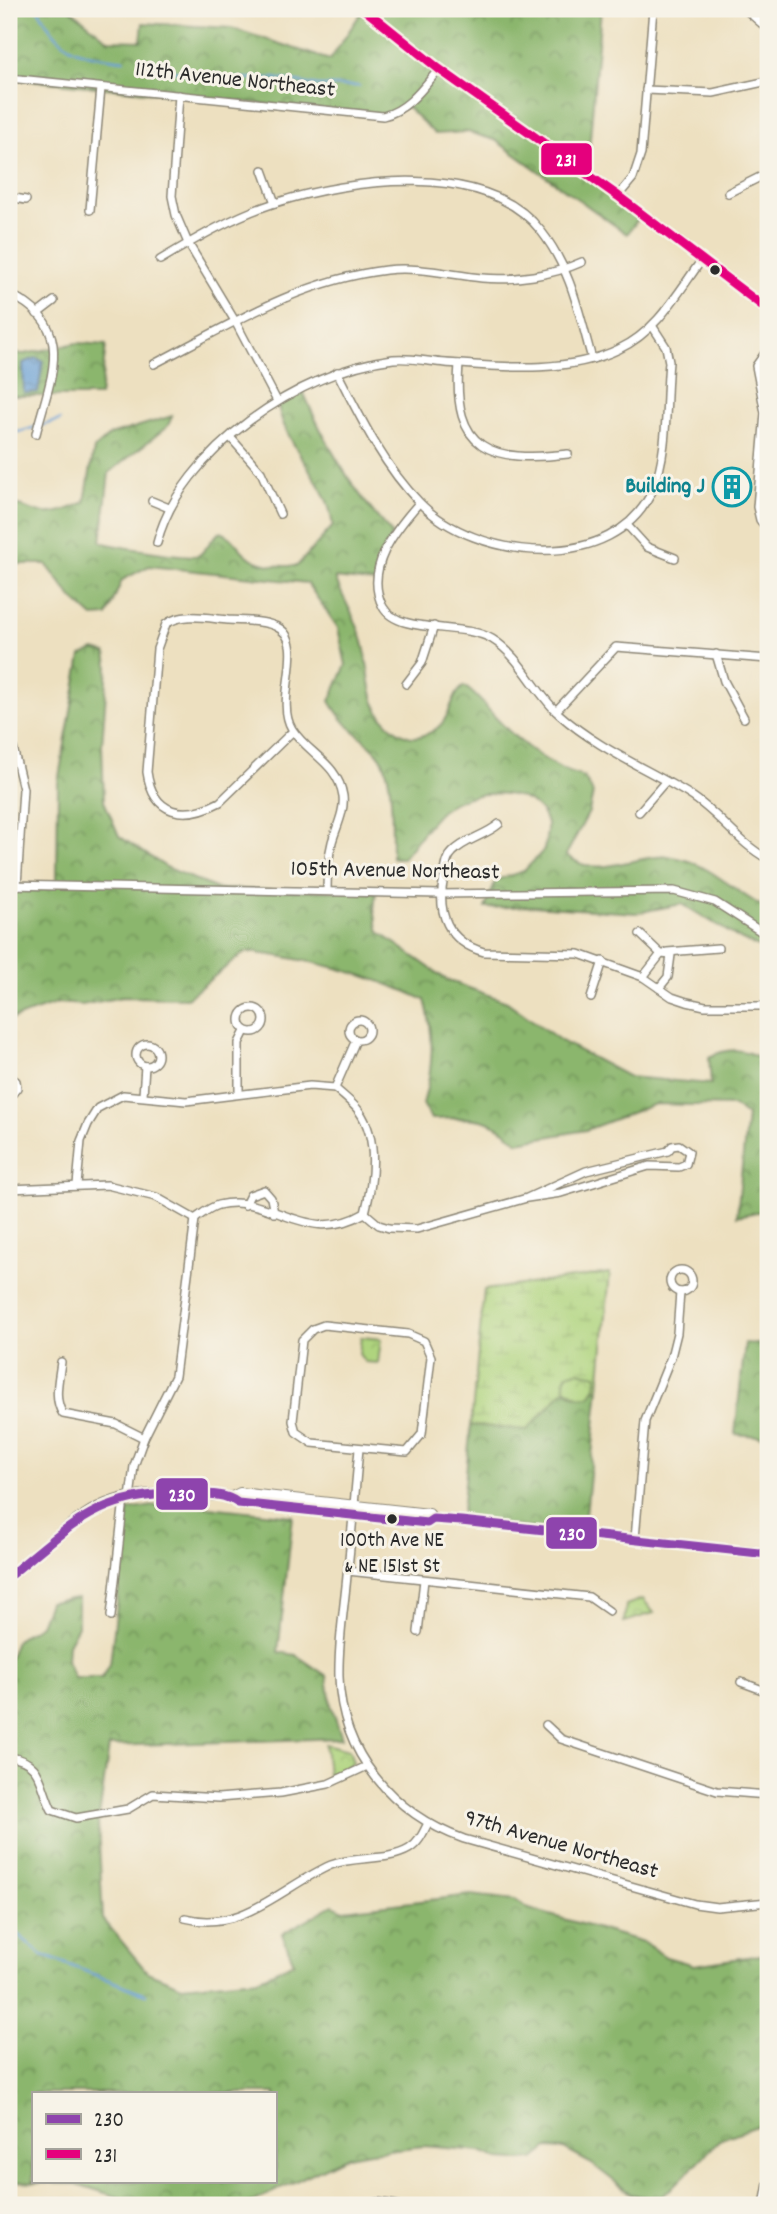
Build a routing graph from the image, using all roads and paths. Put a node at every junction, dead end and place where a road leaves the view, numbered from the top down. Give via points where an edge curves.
1 (363, 9) edge
2 (653, 9) edge
3 (745, 9) edge
4 (768, 29) edge
5 (439, 69) junction
6 (9, 78) edge
7 (768, 81) edge
8 (101, 88) junction
9 (646, 90) junction
10 (179, 95) junction
11 (263, 170) dead end
12 (768, 173) edge
13 (728, 193) dead end
14 (618, 196) junction
15 (9, 197) edge
16 (26, 200) dead end
17 (275, 203) junction
18 (90, 210) dead end
19 (188, 243) junction
20 (160, 260) dead end
21 (701, 261) junction
22 (582, 262) dead end
23 (567, 269) junction
24 (9, 293) edge
25 (54, 301) dead end
26 (768, 310) edge
27 (37, 314) junction
28 (235, 321) junction
29 (653, 327) junction
30 (768, 349) edge
31 (592, 359) junction
32 (154, 364) dead end
33 (459, 364) junction
34 (337, 372) junction
35 (277, 401) junction
36 (36, 434) dead end
37 (230, 437) junction
38 (568, 454) dead end
39 (152, 501) dead end
40 (419, 503) junction
41 (169, 508) junction
42 (280, 514) dead end
43 (627, 525) junction
44 (768, 530) edge
45 (157, 543) dead end
46 (675, 558) dead end
47 (434, 626) junction
48 (716, 654) junction
49 (768, 659) edge
50 (406, 684) dead end
51 (556, 711) junction
52 (744, 718) dead end
53 (293, 731) junction
54 (10, 734) edge
55 (665, 782) junction
56 (639, 811) dead end
57 (499, 824) dead end
58 (768, 859) edge
59 (13, 885) edge
60 (327, 890) junction
61 (440, 894) junction
62 (640, 934) dead end
63 (768, 936) edge
64 (718, 948) dead end
65 (664, 953) junction
66 (603, 961) junction
67 (643, 977) junction
68 (659, 988) junction
69 (591, 998) dead end
70 (768, 1006) edge
71 (245, 1031) dead end
72 (356, 1040) dead end
73 (145, 1066) dead end
74 (9, 1076) edge
75 (335, 1088) junction
76 (239, 1093) junction
77 (143, 1095) junction
78 (9, 1098) edge
79 (77, 1185) junction
80 (9, 1189) edge
81 (527, 1198) junction
82 (245, 1205) junction
83 (274, 1213) junction
84 (365, 1213) junction
85 (195, 1219) junction
86 (680, 1292) dead end
87 (61, 1362) dead end
88 (144, 1438) junction
89 (359, 1449) junction
90 (127, 1498) junction
91 (354, 1510) junction
92 (635, 1539) junction
93 (768, 1553) edge
94 (348, 1572) junction
95 (9, 1576) edge
96 (424, 1580) junction
97 (609, 1611) dead end
98 (111, 1616) dead end
99 (418, 1632) dead end
100 (741, 1682) dead end
101 (768, 1692) edge
102 (546, 1725) dead end
103 (9, 1757) edge
104 (365, 1767) junction
105 (768, 1795) edge
106 (428, 1823) junction
107 (768, 1902) edge
108 (185, 1919) dead end
109 (768, 2184) edge
110 (364, 2205) edge
111 (397, 2205) edge
112 (764, 2205) edge

1 - 5 main road
2 - 9 street
3 - 4 street
5 - 10 street, 112th Avenue Northeast via 410,102 383,116
5 - 14 main road
6 - 8 street, 112th Avenue Northeast
7 - 9 street via 713,93
8 - 10 street, 112th Avenue Northeast
8 - 18 street
9 - 14 street via 641,154 633,178
10 - 19 street via 172,196
11 - 17 street
12 - 13 street
14 - 21 main road
15 - 16 street
17 - 19 street
17 - 23 street via 395,182 490,193 540,229
19 - 20 street
19 - 28 street
21 - 26 main road
21 - 29 street
22 - 23 street
23 - 28 street via 509,279 406,269 352,275 299,290
23 - 31 street
24 - 27 street
25 - 27 street
27 - 36 street via 56,357
28 - 32 street
28 - 35 street
29 - 31 street via 625,346
29 - 43 street via 666,347 669,362 660,467 653,489
30 - 44 street via 758,359 756,375 765,413 757,507
31 - 33 street via 548,366
33 - 34 street via 394,359
33 - 38 street via 459,411 479,443 509,457
34 - 35 street
34 - 40 street via 368,433
35 - 37 street
37 - 41 street via 188,480
37 - 42 street via 261,472
39 - 41 street
40 - 43 street via 458,531 504,545 575,549
40 - 47 street via 387,544 379,595 393,618
41 - 45 street
43 - 46 street via 647,547
47 - 50 street via 422,663
47 - 51 street via 491,638
48 - 49 street
48 - 51 street via 615,647
48 - 52 street via 723,681
51 - 55 street via 582,734
53 - 53 street via 285,698 291,644 279,627 180,616 166,624 157,649 147,772 154,798 162,805 181,814 209,808
53 - 60 street via 327,763 341,788
54 - 59 street via 23,789
55 - 56 street
55 - 58 street via 693,797 732,834
57 - 61 street via 450,855
59 - 60 street, 105th Avenue Northeast
60 - 61 street, 105th Avenue Northeast
61 - 63 street, 105th Avenue Northeast via 674,891 715,902
61 - 66 street via 445,924 469,948 579,954
62 - 65 street
64 - 65 street
65 - 67 street
65 - 68 street via 671,955 672,966
66 - 67 street
66 - 69 street
67 - 68 street
68 - 70 street via 671,997 705,1006
71 - 76 street via 239,1043
72 - 75 street
73 - 77 street
74 - 78 street via 17,1088
75 - 76 street
75 - 84 street via 358,1110 368,1128 372,1178
76 - 77 street via 186,1101
77 - 79 street via 123,1095 98,1108 81,1142
79 - 80 street
79 - 85 street via 130,1189 156,1197
81 - 81 street via 561,1193 649,1166 680,1167 686,1164 689,1152 672,1146 668,1151 586,1171
81 - 84 street via 417,1229 379,1225
82 - 83 street
82 - 83 street via 250,1195 264,1191
82 - 85 street via 215,1205
83 - 84 street via 333,1227
85 - 88 street via 175,1376
86 - 92 street via 671,1357 645,1421
87 - 88 street via 57,1396 63,1414 116,1424
88 - 90 street
89 - 89 street via 312,1443 296,1432 293,1422 301,1349 307,1334 324,1325 408,1334 424,1341 431,1357 422,1434 415,1446 398,1453
89 - 91 street
90 - 91 main road via 180,1493 232,1497 240,1493
90 - 95 main road via 86,1514
90 - 98 street
91 - 92 main road via 427,1522
91 - 94 street
92 - 93 main road
94 - 96 street
94 - 104 street via 339,1677 347,1723
96 - 97 street via 589,1597
96 - 99 street
100 - 101 street
102 - 105 street via 561,1739 704,1788
103 - 104 street via 29,1761 52,1810 76,1818 128,1809 153,1794 218,1798 306,1789
104 - 106 street, 97th Avenue Northeast
106 - 107 street, 97th Avenue Northeast via 464,1839 695,1904 717,1907
106 - 108 street via 407,1851 331,1866 232,1919 204,1923
109 - 112 street
110 - 111 street

